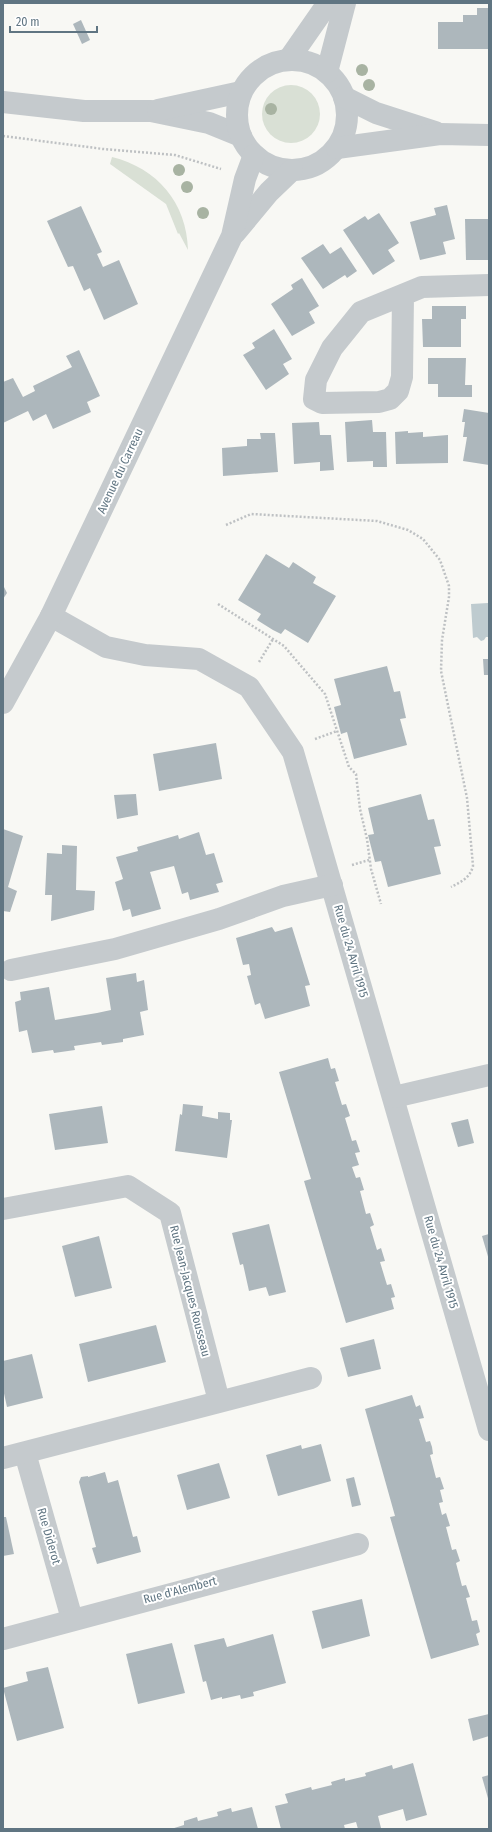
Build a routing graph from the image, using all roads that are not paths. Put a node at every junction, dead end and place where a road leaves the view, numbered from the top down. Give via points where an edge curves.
1 (328, 3) edge
2 (345, 3) edge
3 (289, 59) junction
4 (328, 72) junction
5 (241, 92) junction
6 (344, 97) junction
7 (3, 102) edge
8 (150, 111) junction
9 (440, 134) junction
10 (489, 135) edge
11 (241, 136) junction
12 (337, 148) junction
13 (254, 155) junction
14 (292, 170) junction
15 (232, 236) junction
16 (489, 285) edge
17 (404, 295) junction
18 (51, 616) junction
19 (3, 703) edge
20 (332, 885) junction
21 (11, 970) dead end
22 (489, 1075) edge
23 (394, 1097) junction
24 (3, 1209) edge
25 (311, 1378) dead end
26 (219, 1401) junction
27 (489, 1430) edge
28 (25, 1452) junction
29 (3, 1458) edge
30 (358, 1544) dead end
31 (72, 1619) junction
32 (3, 1639) edge

1 - 3 street
2 - 4 street
3 - 4 street via 311,63
3 - 5 street via 261,68
4 - 6 street
5 - 8 street
5 - 11 street via 237,106
6 - 9 street via 376,113
6 - 12 street via 348,114 346,132
7 - 8 street via 84,111
8 - 11 street via 209,123
9 - 10 street
9 - 12 street
11 - 13 street
12 - 14 street via 321,163
13 - 14 street via 281,168
13 - 15 street, Avenue du Carreau via 245,179
14 - 15 street, Avenue du Carreau via 269,192
15 - 18 street, Avenue du Carreau
16 - 17 street via 422,287
17 - 17 street via 402,377 398,391 390,399 379,402 322,403 314,399 316,380 332,348 361,312
18 - 19 street, Avenue du Carreau
18 - 20 street, Rue du 24 Avril 1915 via 106,647 146,655 199,659 249,687 293,752
20 - 21 street via 283,896 219,919 114,949
20 - 23 street, Rue du 24 Avril 1915
22 - 23 street
23 - 27 street, Rue du 24 Avril 1915
24 - 26 street, Rue Jean-Jacques Rousseau via 128,1186 170,1213
25 - 26 street
26 - 28 street
28 - 29 street
28 - 31 street, Rue Diderot
30 - 31 street, Rue d'Alembert
31 - 32 street, Rue d'Alembert

